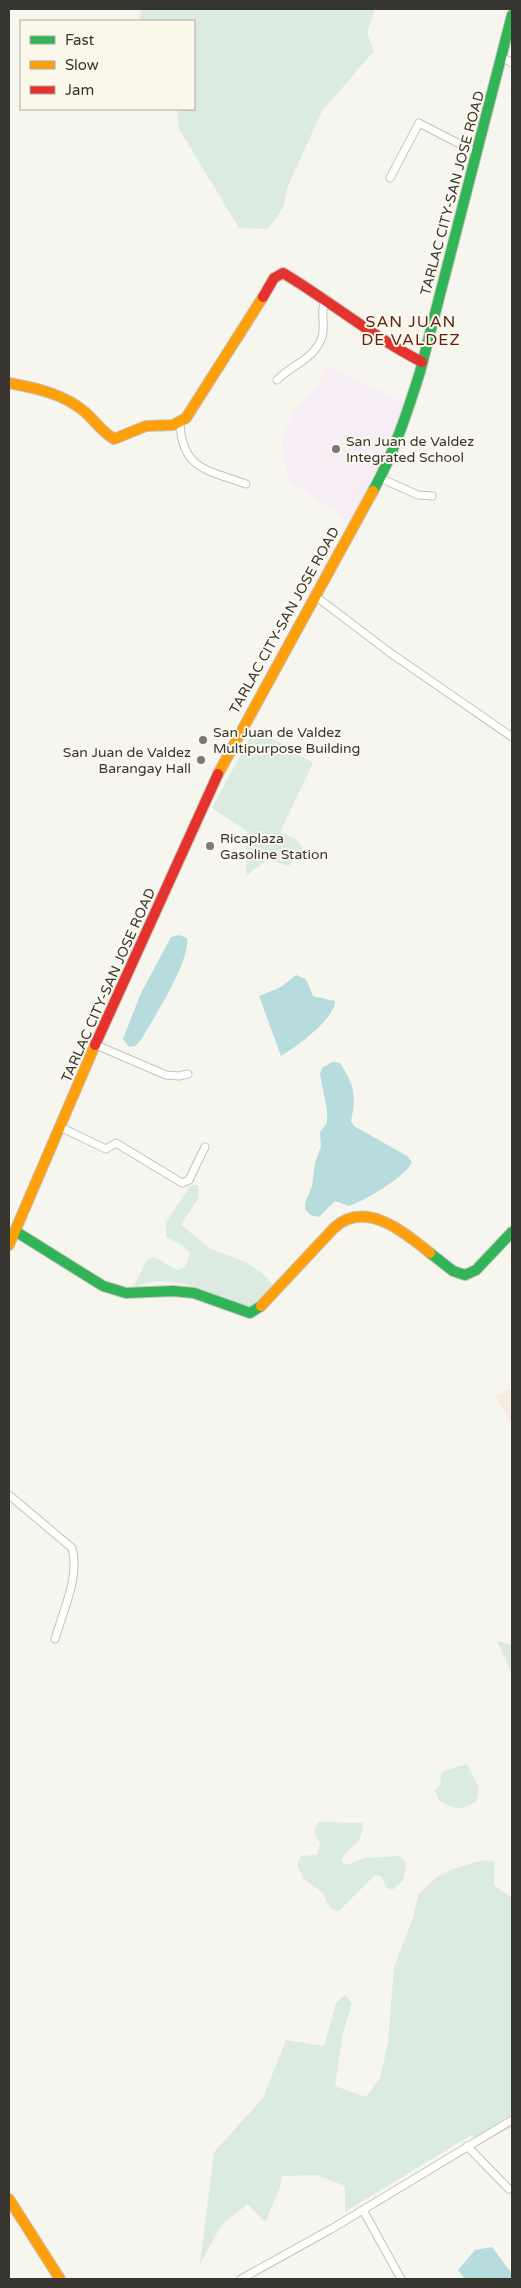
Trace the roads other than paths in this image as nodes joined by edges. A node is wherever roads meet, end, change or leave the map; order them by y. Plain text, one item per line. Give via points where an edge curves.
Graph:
1 (512, 15) edge
2 (502, 57) junction
3 (512, 63) edge
4 (477, 154) junction
5 (390, 178) dead end
6 (326, 299) junction
7 (422, 362) junction
8 (277, 380) dead end
9 (9, 383) edge
10 (180, 423) junction
11 (380, 478) junction
12 (246, 484) dead end
13 (432, 496) dead end
14 (314, 595) junction
15 (512, 736) edge
16 (96, 1046) junction
17 (188, 1074) dead end
18 (60, 1127) junction
19 (205, 1147) dead end
20 (15, 1231) junction
21 (512, 1232) edge
22 (9, 1245) edge
23 (9, 1495) edge
24 (55, 1639) dead end
25 (512, 2120) edge
26 (467, 2146) junction
27 (509, 2189) dead end
28 (9, 2199) edge
29 (363, 2210) junction
30 (60, 2279) edge
31 (241, 2279) edge
32 (400, 2279) edge

1 - 2 main road, TARLAC CITY-SAN JOSE ROAD
2 - 3 street
2 - 4 main road, TARLAC CITY-SAN JOSE ROAD
4 - 5 street via 420,123
4 - 7 main road, TARLAC CITY-SAN JOSE ROAD
6 - 7 main road via 394,347
6 - 8 street via 322,307 320,341 304,361
6 - 10 main road via 287,274 277,275 219,369
7 - 11 main road, TARLAC CITY-SAN JOSE ROAD via 398,441
9 - 10 main road via 38,390 75,405 114,439 146,426
10 - 12 street via 182,446 190,458 204,468
11 - 13 street via 418,495
11 - 14 main road, TARLAC CITY-SAN JOSE ROAD
14 - 15 street via 389,652
14 - 16 main road, TARLAC CITY-SAN JOSE ROAD via 228,752
16 - 17 street via 166,1075
16 - 18 main road, TARLAC CITY-SAN JOSE ROAD
18 - 19 street via 106,1149 116,1143 182,1183 189,1180
18 - 20 main road, TARLAC CITY-SAN JOSE ROAD
20 - 21 main road via 118,1292 194,1293 250,1313 263,1307 316,1247 349,1217 371,1218 402,1231 449,1268 465,1275 475,1272
20 - 22 main road, TARLAC CITY-SAN JOSE ROAD
23 - 24 street via 72,1548 75,1559 73,1578
25 - 26 street
26 - 27 street
26 - 29 street
28 - 30 main road
29 - 31 street
29 - 32 street

